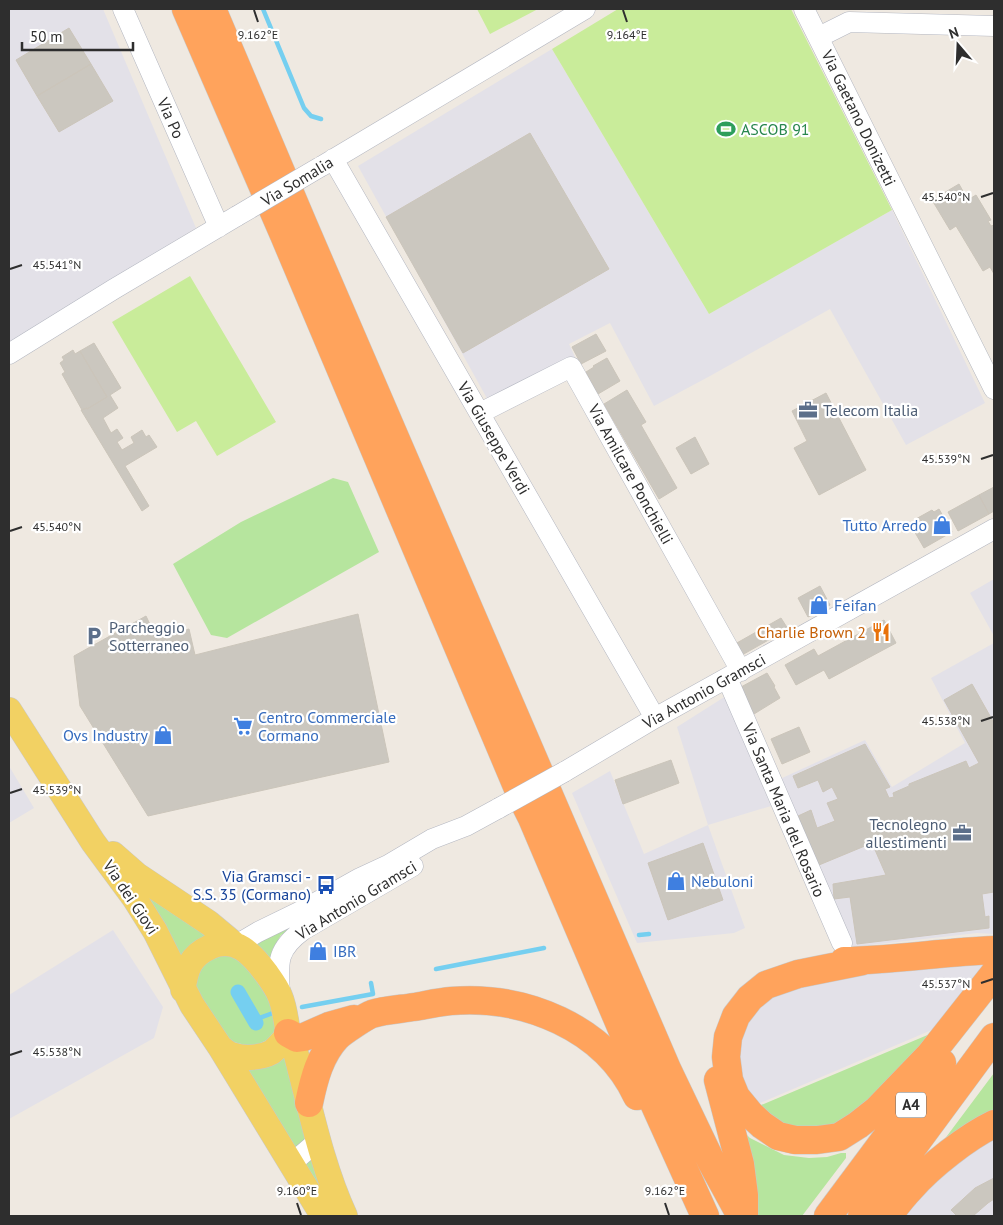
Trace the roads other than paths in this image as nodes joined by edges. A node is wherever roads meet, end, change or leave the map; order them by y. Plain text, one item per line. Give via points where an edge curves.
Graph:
1 (124, 9) edge
2 (186, 9) edge
3 (212, 9) edge
4 (585, 9) edge
5 (804, 9) edge
6 (984, 9) edge
7 (994, 26) edge
8 (819, 37) junction
9 (327, 163) junction
10 (219, 227) junction
11 (9, 354) edge
12 (994, 389) edge
13 (480, 413) junction
14 (994, 529) edge
15 (734, 674) junction
16 (9, 710) edge
17 (655, 718) junction
18 (71, 809) junction
19 (466, 826) junction
20 (209, 923) junction
21 (271, 926) junction
22 (842, 943) dead end
23 (234, 944) junction
24 (994, 950) edge
25 (863, 960) junction
26 (994, 974) edge
27 (183, 990) junction
28 (280, 994) junction
29 (994, 994) edge
30 (371, 1014) junction
31 (288, 1034) junction
32 (994, 1037) edge
33 (220, 1047) junction
34 (309, 1102) junction
35 (994, 1124) edge
36 (319, 1140) junction
37 (291, 1164) junction
38 (701, 1209) edge
39 (323, 1216) edge
40 (345, 1216) edge
41 (742, 1216) edge
42 (828, 1216) edge
43 (862, 1216) edge
44 (888, 1216) edge

1 - 10 street, Via Po
2 - 38 highway
3 - 41 highway via 659,1051 711,1161
4 - 9 street, Via Somalia
5 - 8 street, Via Gaetano Donizetti
6 - 7 street
7 - 8 street via 849,22
8 - 12 street, Via Gaetano Donizetti
9 - 10 street, Via Somalia, bridge
9 - 13 street, Via Giuseppe Verdi
10 - 11 street, Via Somalia
13 - 15 street, Via Amilcare Ponchielli via 571,367
13 - 17 street, Via Giuseppe Verdi
14 - 15 street, Via Antonio Gramsci
15 - 17 street, Via Antonio Gramsci
15 - 22 street, Via Santa Maria del Rosario
16 - 18 main road, Via dei Giovi
17 - 19 street, Via Antonio Gramsci, bridge
18 - 20 main road, Via dei Giovi via 118,859
18 - 27 main road, Via dei Giovi via 155,931
19 - 21 street, Via Antonio Gramsci via 432,839
19 - 28 street, Via Antonio Gramsci via 440,850 291,938 281,956 278,974
20 - 21 street, Via Antonio Gramsci via 236,930
20 - 23 main road, Via dei Giovi
21 - 23 street, Via Antonio Gramsci
23 - 27 main road via 222,943 195,957 189,964
23 - 28 main road via 250,954
24 - 25 highway
25 - 26 highway via 798,974 766,985 736,1016 728,1037 729,1080 736,1097 750,1114 778,1136 817,1140 839,1136 858,1125 930,1055
25 - 41 highway via 798,961 779,967 761,975 742,991 728,1010 718,1034 715,1056 718,1082 740,1164 744,1195
27 - 33 main road
28 - 31 main road
29 - 42 highway, A4
30 - 31 highway via 304,1037
30 - 34 highway via 338,1036 325,1054 314,1077
30 - 38 highway via 451,1001 484,1001 514,1004 546,1014 572,1027 597,1044 623,1072 667,1156
31 - 33 main road via 280,1046 256,1057 232,1055
31 - 34 main road via 296,1050
32 - 43 highway, A4
33 - 37 main road
34 - 36 main road
35 - 44 highway via 933,1167 910,1188
36 - 37 street
36 - 40 main road
37 - 39 main road

